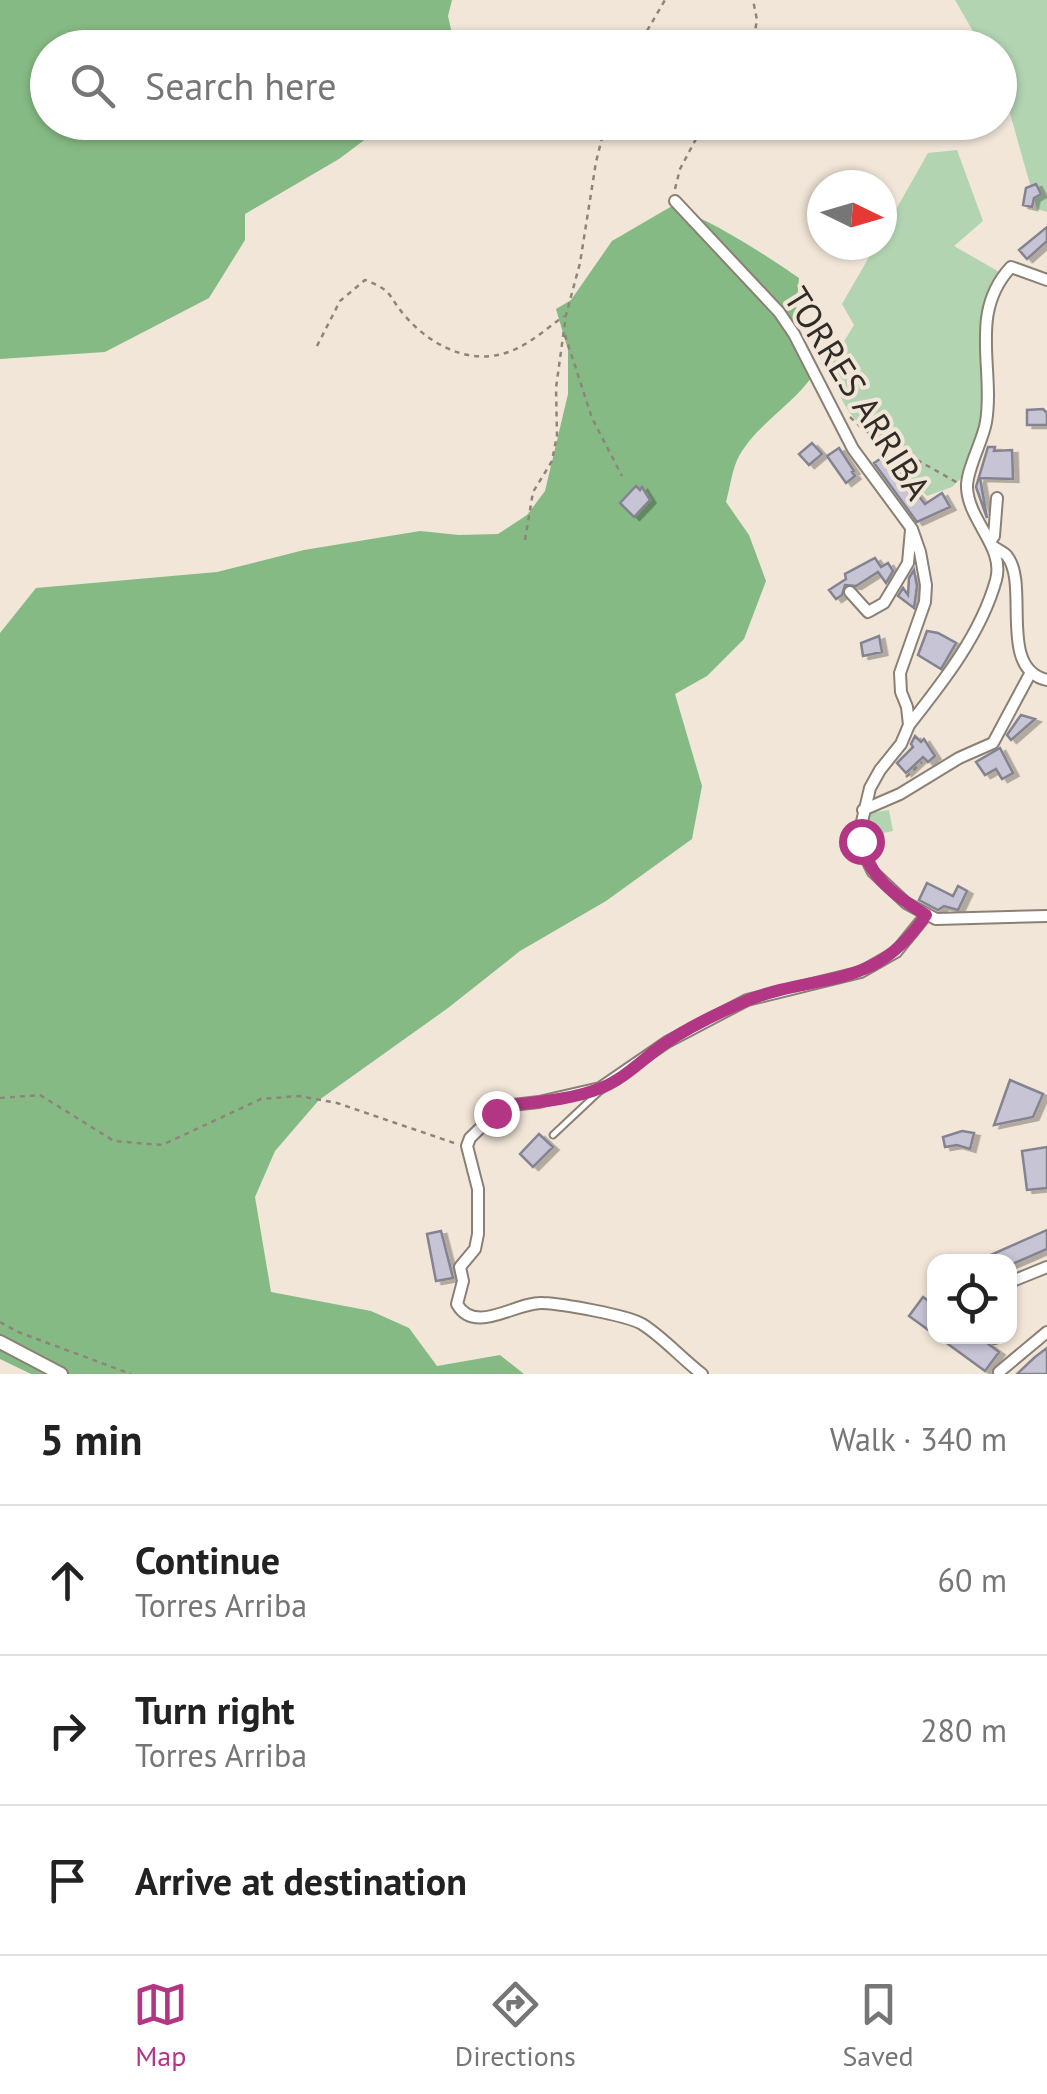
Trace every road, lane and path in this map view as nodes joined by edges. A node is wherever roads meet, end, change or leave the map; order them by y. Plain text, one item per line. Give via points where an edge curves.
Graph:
1 (665, 0) edge
2 (753, 0) edge
3 (648, 30) edge
4 (755, 30) edge
5 (602, 140) edge
6 (696, 140) edge
7 (675, 201) joint
8 (1047, 280) edge
9 (566, 316) junction
10 (564, 332) junction
11 (317, 346) dead end
12 (846, 412) dead end
13 (622, 476) dead end
14 (967, 488) junction
15 (997, 498) dead end
16 (912, 529) junction
17 (524, 540) dead end
18 (991, 544) junction
19 (850, 592) dead end
20 (1031, 672) junction
21 (1047, 680) edge
22 (909, 725) junction
23 (864, 810) junction
24 (926, 915) junction
25 (1047, 916) edge
26 (607, 1084) junction
27 (0, 1098) edge
28 (554, 1135) dead end
29 (468, 1146) junction
30 (1047, 1266) edge
31 (1017, 1279) edge
32 (0, 1322) edge
33 (1047, 1332) edge
34 (0, 1342) edge
35 (1000, 1372) edge
36 (60, 1374) edge
37 (131, 1374) edge
38 (702, 1374) edge

1 - 3 path
2 - 4 path
5 - 9 path
6 - 7 path via 680,169
7 - 16 street, TORRES ARRIBA via 779,312 853,448
8 - 14 street, TORRES ARRIBA via 1009,268 990,304 984,327 986,422
9 - 10 path
9 - 11 path via 516,350 472,357 438,346 387,289 365,280 340,301
10 - 13 path via 592,418
10 - 17 path via 557,435 552,460 533,492
12 - 14 path via 864,430
14 - 18 street, TORRES ARRIBA via 978,527
15 - 18 street, TORRES ARRIBA
16 - 19 street, TORRES ARRIBA via 908,563 884,603 868,612
16 - 22 street, TORRES ARRIBA via 926,585 900,674
18 - 20 street, TORRES ARRIBA via 1008,556 1018,640
18 - 22 street, TORRES ARRIBA via 996,580 982,612 955,664
20 - 21 street
20 - 23 street via 993,743
22 - 23 street, TORRES ARRIBA
23 - 24 street, TORRES ARRIBA via 861,841 873,872
24 - 25 street
24 - 26 street via 879,963 747,1000 682,1033
26 - 28 lane
26 - 29 street via 503,1106
27 - 29 path via 40,1095 114,1141 162,1144 261,1099 299,1096
29 - 38 street via 480,1215 475,1249 460,1267 461,1312 494,1316 536,1302 635,1321
30 - 31 street
32 - 37 path
33 - 35 street
34 - 36 street

